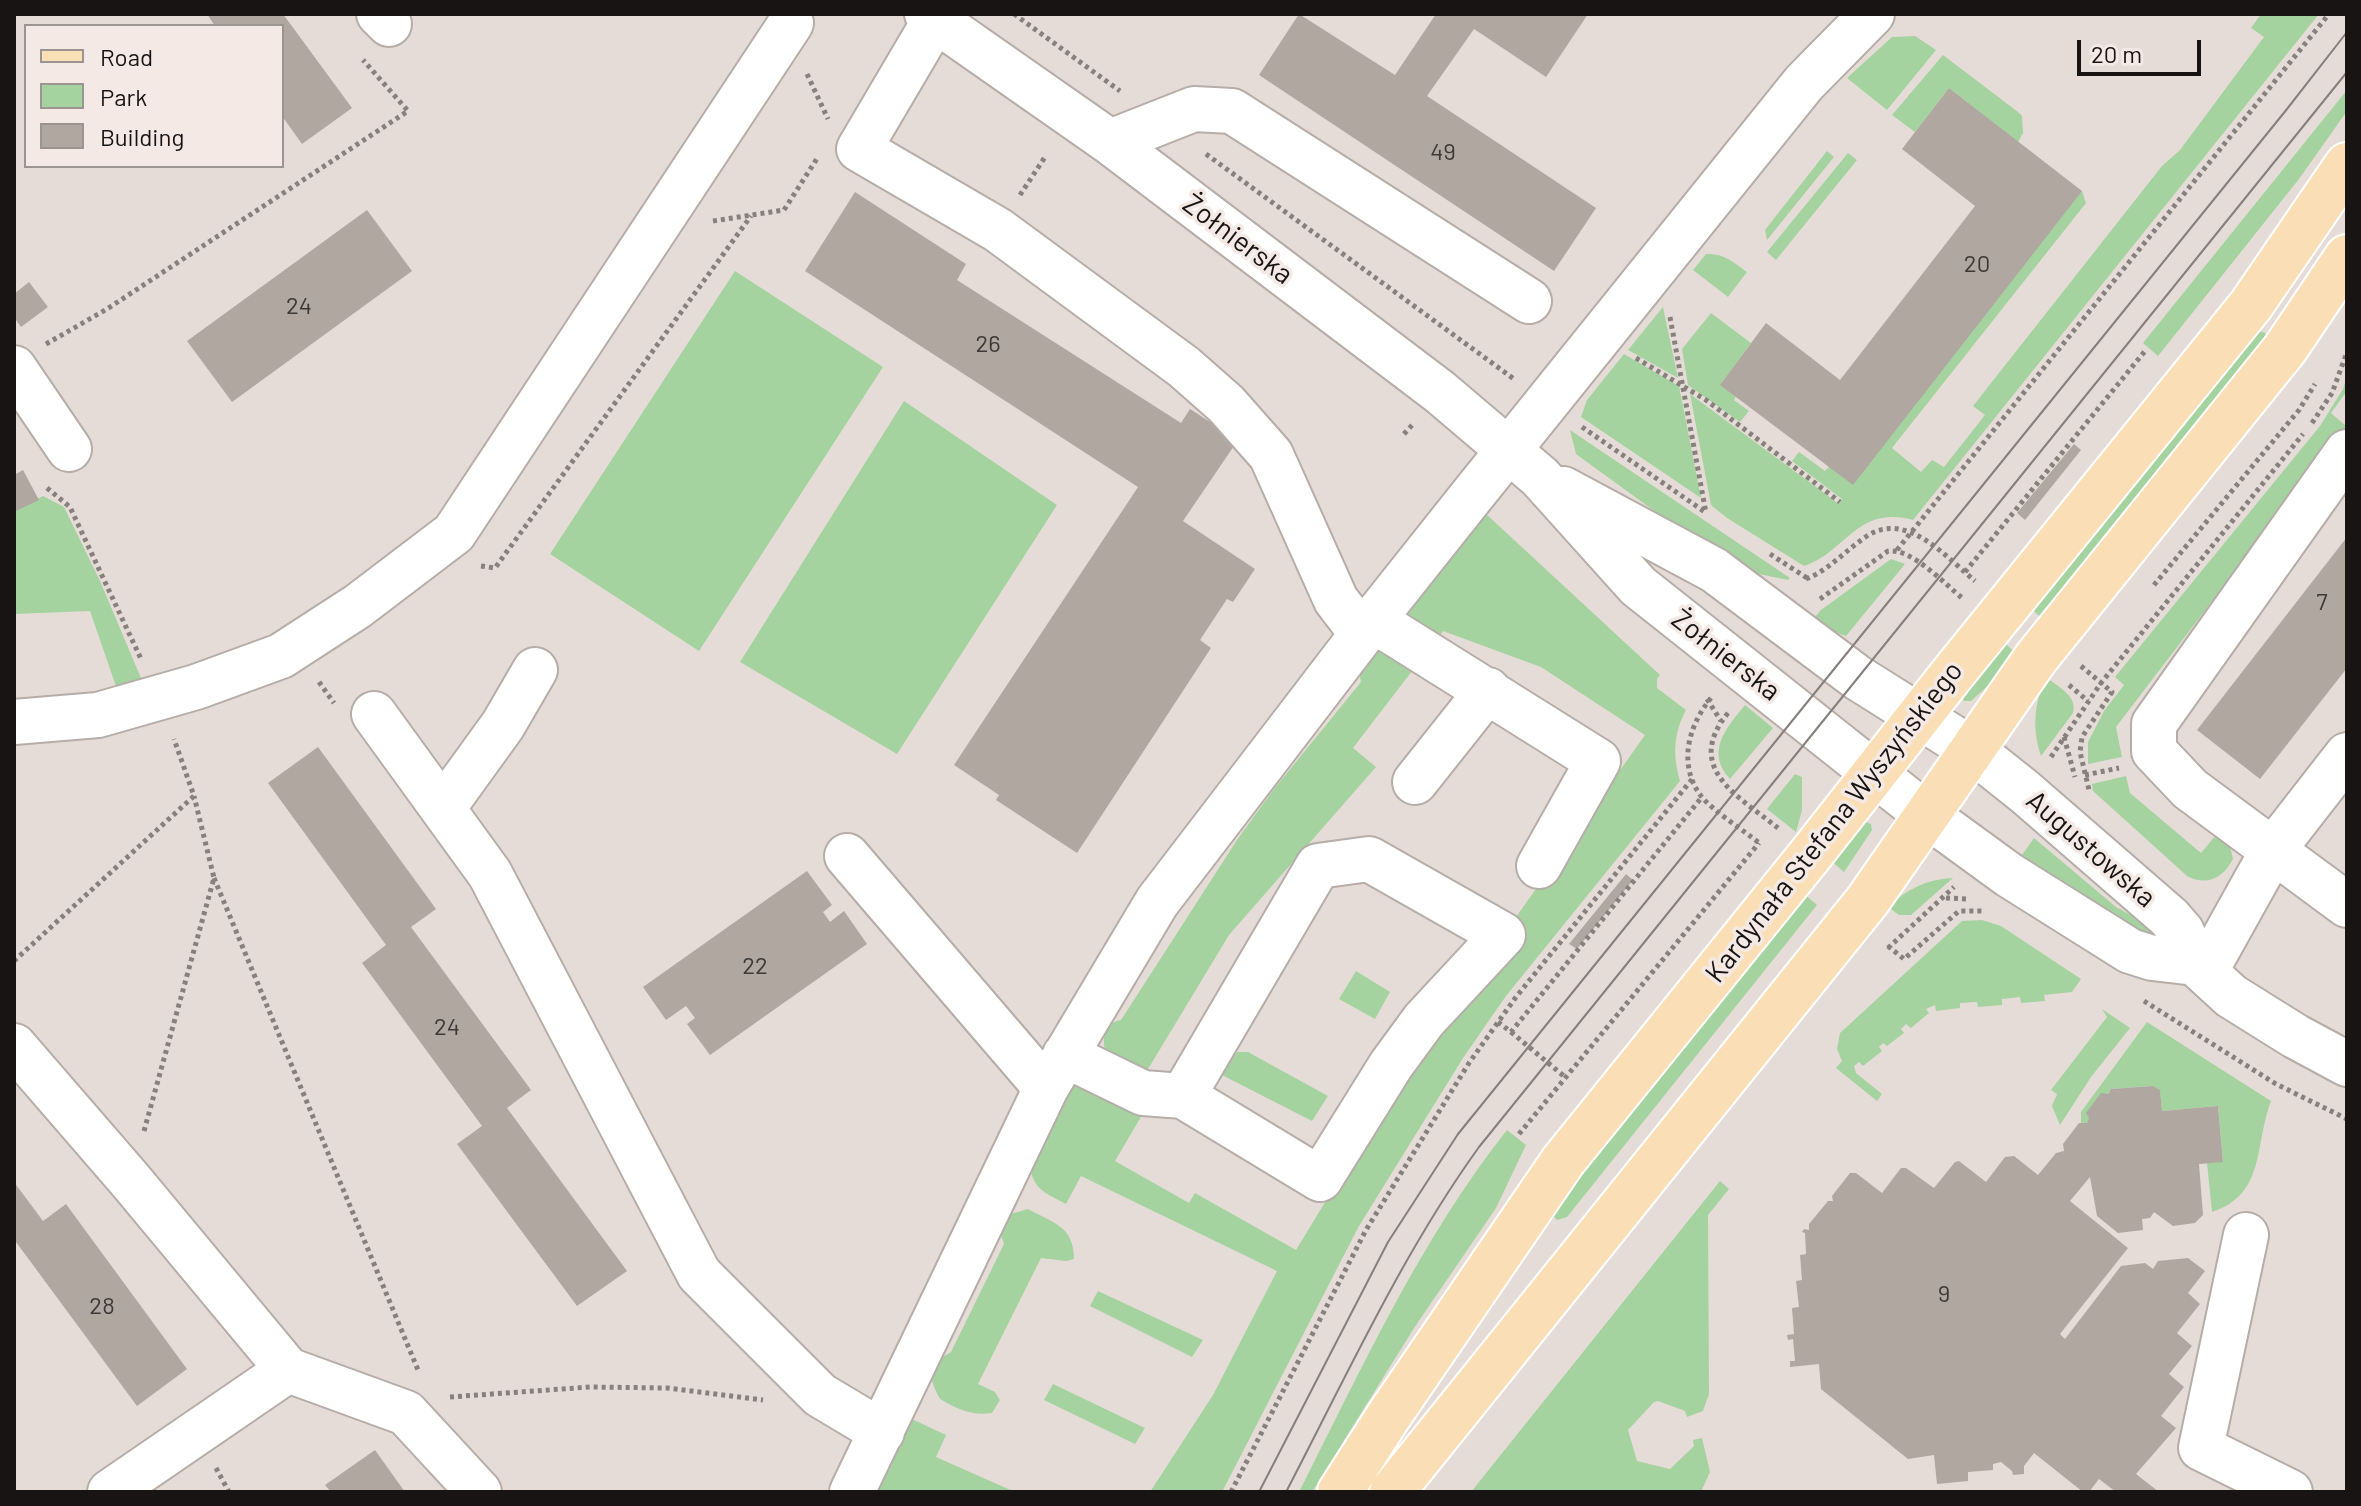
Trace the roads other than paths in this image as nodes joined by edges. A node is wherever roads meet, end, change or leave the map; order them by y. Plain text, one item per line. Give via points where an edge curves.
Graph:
1 (1872, 14) edge
2 (931, 17) edge
3 (789, 26) road end
4 (1110, 142) junction
5 (2347, 165) edge
6 (2347, 257) edge
7 (1529, 301) dead end
8 (14, 368) edge
9 (69, 449) dead end
10 (2347, 452) edge
11 (1524, 464) junction
12 (1367, 627) junction
13 (535, 670) dead end
14 (1488, 690) junction
15 (374, 714) dead end
16 (1919, 716) junction
17 (14, 722) edge
18 (1971, 749) junction
19 (2347, 755) edge
20 (1875, 773) junction
21 (1415, 782) dead end
22 (443, 808) junction
23 (1928, 816) junction
24 (2273, 850) junction
25 (847, 856) dead end
26 (1539, 866) dead end
27 (2347, 905) edge
28 (2200, 967) junction
29 (14, 1046) edge
30 (2347, 1064) edge
31 (1055, 1072) junction
32 (1183, 1096) junction
33 (2246, 1235) dead end
34 (288, 1370) junction
35 (882, 1432) junction
36 (110, 1492) edge
37 (479, 1492) edge
38 (852, 1492) edge
39 (1340, 1492) edge
40 (1392, 1492) edge
41 (2290, 1492) edge

1 - 11 street via 1804,83
2 - 4 street, Żołnierska
2 - 12 street via 859,149 998,230 1226,404 1271,455 1336,600
3 - 17 street via 454,533 281,656 98,715
4 - 7 street via 1194,109 1232,111
4 - 11 street, Żołnierska via 1440,392
5 - 16 main road, Kardynała Stefana Wyszyńskiego via 2251,305
6 - 18 main road via 2285,349 2036,658
8 - 9 street
10 - 24 street via 2154,724 2154,751 2190,789
11 - 12 street
11 - 16 street, Żołnierska via 1714,570 1858,678
11 - 20 street, Żołnierska via 1638,586
12 - 14 street
12 - 31 street via 1157,902
13 - 22 street
14 - 21 street
14 - 26 street via 1598,761
15 - 22 street
16 - 18 street, Żołnierska
16 - 20 main road, Kardynała Stefana Wyszyńskiego
18 - 23 main road
18 - 28 street, Augustowska via 2169,917
19 - 24 street
20 - 23 street, Żołnierska
20 - 39 main road, Kardynała Stefana Wyszyńskiego via 1563,1161
22 - 35 street via 490,874 699,1274 820,1395
23 - 28 street, Augustowska via 2009,875 2130,951
23 - 40 main road via 1854,919
24 - 27 street
24 - 28 street
25 - 31 street
28 - 30 street, Augustowska via 2261,1016
29 - 34 street
31 - 32 street via 1143,1093
31 - 35 street
32 - 32 street via 1320,1179 1424,1020 1503,935 1369,859 1318,866
33 - 41 street via 2201,1448
34 - 36 street
34 - 37 street via 406,1413
35 - 38 street

